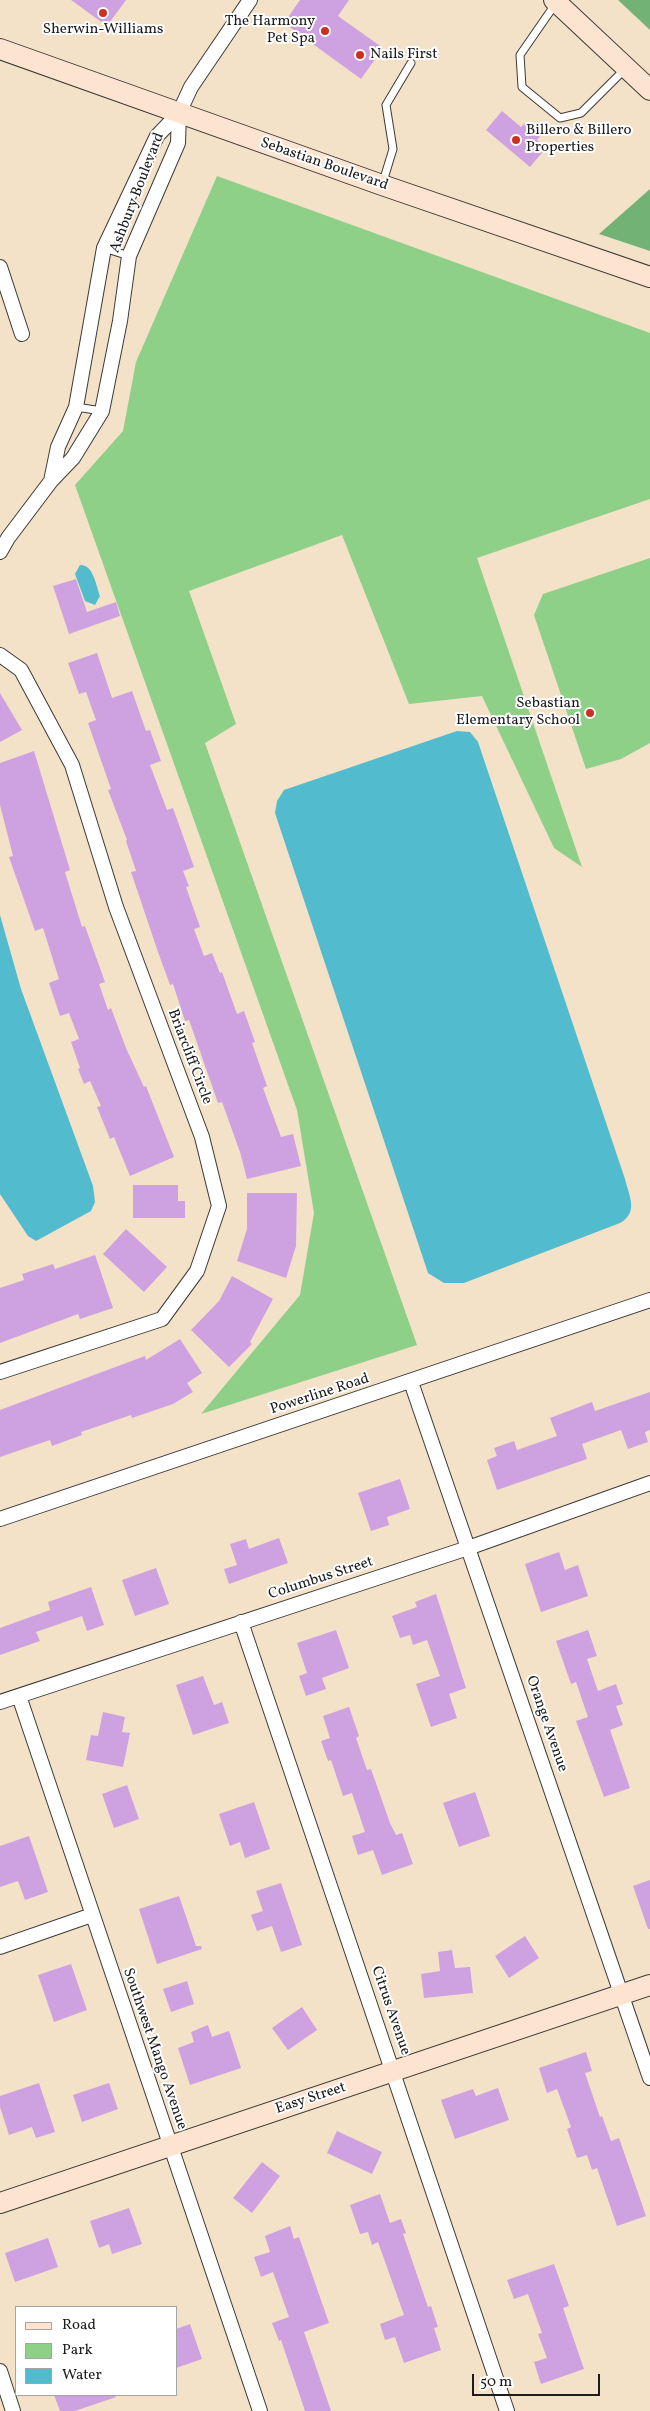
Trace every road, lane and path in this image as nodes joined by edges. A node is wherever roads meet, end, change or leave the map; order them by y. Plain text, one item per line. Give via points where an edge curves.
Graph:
1 (250, 0) edge
2 (556, 1) edge
3 (0, 48) edge
4 (411, 63) dead end
5 (626, 68) junction
6 (650, 90) edge
7 (179, 113) junction
8 (382, 185) junction
9 (104, 248) junction
10 (129, 256) junction
11 (0, 267) edge
12 (650, 277) edge
13 (22, 334) dead end
14 (76, 407) junction
15 (102, 411) junction
16 (51, 481) junction
17 (0, 552) edge
18 (0, 655) edge
19 (650, 1300) edge
20 (0, 1372) edge
21 (411, 1382) junction
22 (650, 1483) edge
23 (0, 1519) edge
24 (468, 1548) junction
25 (241, 1622) junction
26 (19, 1696) junction
27 (0, 1702) edge
28 (92, 1915) junction
29 (0, 1946) edge
30 (650, 1985) edge
31 (622, 1995) junction
32 (393, 2072) junction
33 (650, 2078) edge
34 (170, 2146) junction
35 (0, 2203) edge
36 (0, 2371) edge
37 (14, 2411) edge
38 (260, 2411) edge
39 (507, 2411) edge

1 - 7 street via 191,87
2 - 5 main road
2 - 5 lane via 520,54 522,87 560,118 580,113
3 - 7 main road, Sebastian Boulevard
4 - 8 lane via 386,105 393,149
5 - 6 main road
7 - 8 main road, Sebastian Boulevard
7 - 9 street, Ashbury Boulevard via 156,136
7 - 10 street, Ashbury Boulevard via 178,143
8 - 12 main road, Sebastian Boulevard
9 - 10 lane
9 - 14 street, Ashbury Boulevard
10 - 15 street, Ashbury Boulevard
11 - 13 street
14 - 15 lane
14 - 16 street, Ashbury Boulevard via 58,447
15 - 16 street, Ashbury Boulevard via 74,458
16 - 17 street, Ashbury Boulevard
18 - 20 street, Briarcliff Circle via 21,670 72,765 116,906 202,1137 219,1206 197,1271 162,1319
19 - 21 street, Powerline Road
21 - 23 street, Powerline Road
21 - 24 street, Orange Avenue
22 - 24 street, Columbus Street
24 - 25 street, Columbus Street
24 - 31 street, Orange Avenue
25 - 26 street, Columbus Street
25 - 32 street, Citrus Avenue
26 - 27 street, Columbus Street
26 - 28 street, Southwest Mango Avenue
28 - 29 street
28 - 34 street, Southwest Mango Avenue
30 - 31 main road, Easy Street
31 - 32 main road, Easy Street
31 - 33 street, Orange Avenue
32 - 34 main road, Easy Street
32 - 39 street, Citrus Avenue
34 - 35 main road, Easy Street
34 - 38 street, Southwest Mango Avenue
36 - 37 street

